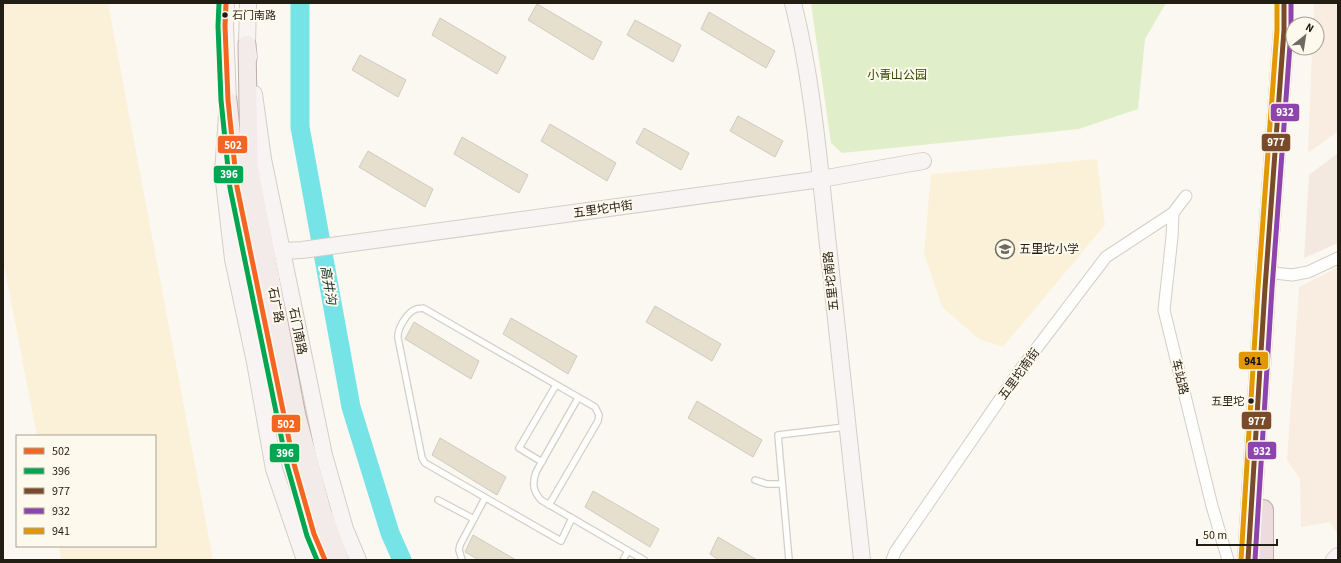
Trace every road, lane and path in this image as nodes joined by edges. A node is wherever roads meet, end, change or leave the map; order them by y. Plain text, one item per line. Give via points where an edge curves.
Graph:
1 (226, 3) edge
2 (248, 3) edge
3 (793, 3) edge
4 (1284, 3) edge
5 (1296, 3) edge
6 (1295, 16) edge
7 (247, 44) junction
8 (1293, 56) edge
9 (228, 100) junction
10 (923, 161) dead end
11 (821, 179) junction
12 (1186, 196) dead end
13 (1173, 213) junction
14 (282, 251) junction
15 (1338, 258) edge
16 (1273, 273) junction
17 (556, 385) junction
18 (578, 398) junction
19 (847, 427) junction
20 (542, 462) junction
21 (755, 480) dead end
22 (782, 484) junction
23 (485, 498) junction
24 (438, 500) dead end
25 (549, 505) junction
26 (572, 518) junction
27 (474, 519) junction
28 (628, 551) junction
29 (1338, 556) edge
30 (305, 560) edge
31 (325, 560) edge
32 (340, 560) edge
33 (358, 560) edge
34 (462, 560) edge
35 (623, 560) edge
36 (644, 560) edge
37 (789, 560) edge
38 (862, 560) edge
39 (892, 560) edge
40 (1228, 560) edge
41 (1248, 560) edge
42 (1263, 560) edge
43 (1334, 560) edge

1 - 9 street
2 - 7 street, 石门南路
3 - 11 street, 五里坨南路 via 800,30
4 - 16 highway
5 - 6 highway
7 - 14 street, 石门南路 via 263,159
7 - 32 main road, 石广路 via 249,165 297,416 322,510
8 - 16 highway
9 - 30 street via 223,172 233,259 274,469
9 - 31 main road, 石广路 via 237,187 294,464 314,534
10 - 11 street, 五里坨中街
11 - 14 street, 五里坨中街
11 - 19 street, 五里坨南路
12 - 13 street
13 - 39 street, 五里坨南街 via 1106,257 1020,370 894,552
13 - 40 street, 车站路 via 1164,310 1212,506
14 - 33 street, 石门南路 via 324,455 345,529
15 - 16 street via 1308,272 1292,275
16 - 41 highway
16 - 42 highway via 1262,518
17 - 18 lane
17 - 20 lane via 520,448
17 - 23 lane via 423,308 409,314 397,332 422,458 425,463
18 - 20 lane
18 - 25 lane via 595,407 599,415 598,421
19 - 22 lane via 778,435
19 - 38 street, 五里坨南路
20 - 25 lane via 536,472 533,488 541,500
21 - 22 lane via 767,484
22 - 37 lane
23 - 26 lane via 561,541
23 - 27 lane
24 - 27 lane
25 - 26 lane
26 - 28 lane
27 - 34 lane via 460,545
28 - 35 lane
28 - 36 lane
29 - 43 street

